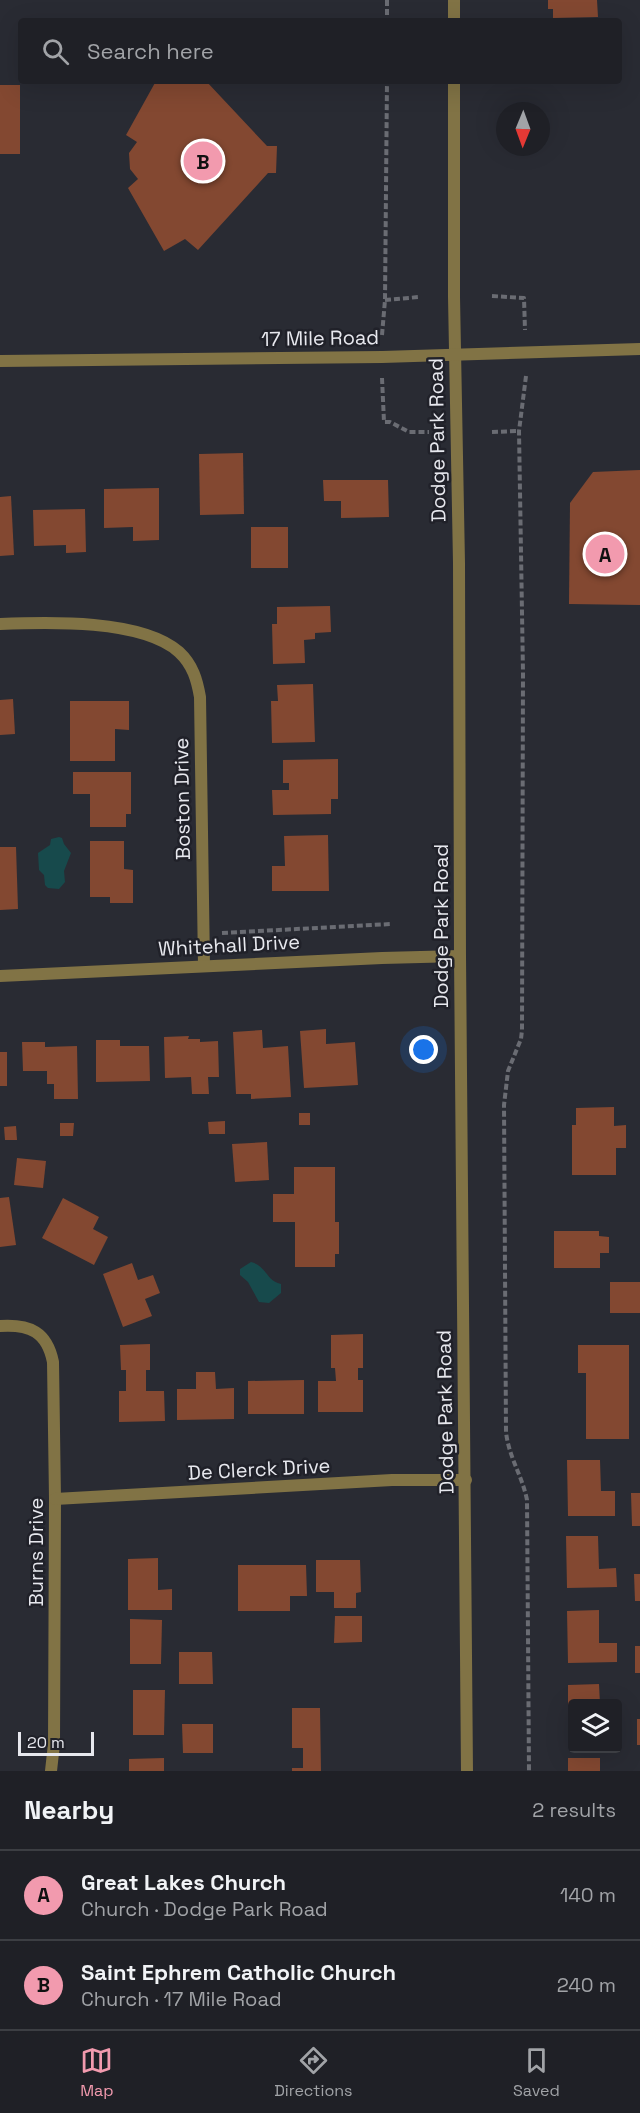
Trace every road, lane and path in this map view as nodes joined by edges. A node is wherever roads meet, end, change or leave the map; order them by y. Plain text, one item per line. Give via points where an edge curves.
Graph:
1 (387, 0) edge
2 (454, 0) edge
3 (387, 18) edge
4 (454, 18) edge
5 (387, 84) edge
6 (454, 84) edge
7 (492, 296) dead end
8 (419, 297) dead end
9 (385, 300) junction
10 (525, 330) dead end
11 (382, 335) dead end
12 (640, 349) edge
13 (455, 354) junction
14 (0, 362) edge
15 (526, 376) dead end
16 (382, 378) dead end
17 (429, 432) dead end
18 (492, 432) dead end
19 (519, 432) junction
20 (0, 624) edge
21 (391, 924) dead end
22 (222, 933) dead end
23 (460, 957) junction
24 (204, 966) junction
25 (0, 976) edge
26 (0, 1326) edge
27 (466, 1480) junction
28 (56, 1499) junction
29 (51, 1771) edge
30 (467, 1771) edge
31 (530, 1771) edge

1 - 3 path
2 - 4 street
5 - 9 path
6 - 13 street, Dodge Park Road
7 - 10 path via 524,298
8 - 9 path
9 - 11 path
12 - 13 street, 17 Mile Road
13 - 14 street, 17 Mile Road
13 - 23 street, Dodge Park Road
15 - 19 path
16 - 17 path via 384,422 409,432
18 - 19 path
19 - 31 path via 522,1030 505,1090 506,1432 526,1500
20 - 24 street, Boston Drive via 69,624 145,633 169,644 190,665 200,698
21 - 22 path
23 - 24 street, Whitehall Drive
23 - 27 street, Dodge Park Road
24 - 25 street, Whitehall Drive
26 - 28 street, Burns Drive via 27,1327 42,1336 51,1348
27 - 28 street, De Clerck Drive via 392,1480
27 - 30 street, Dodge Park Road
28 - 29 street, Burns Drive

